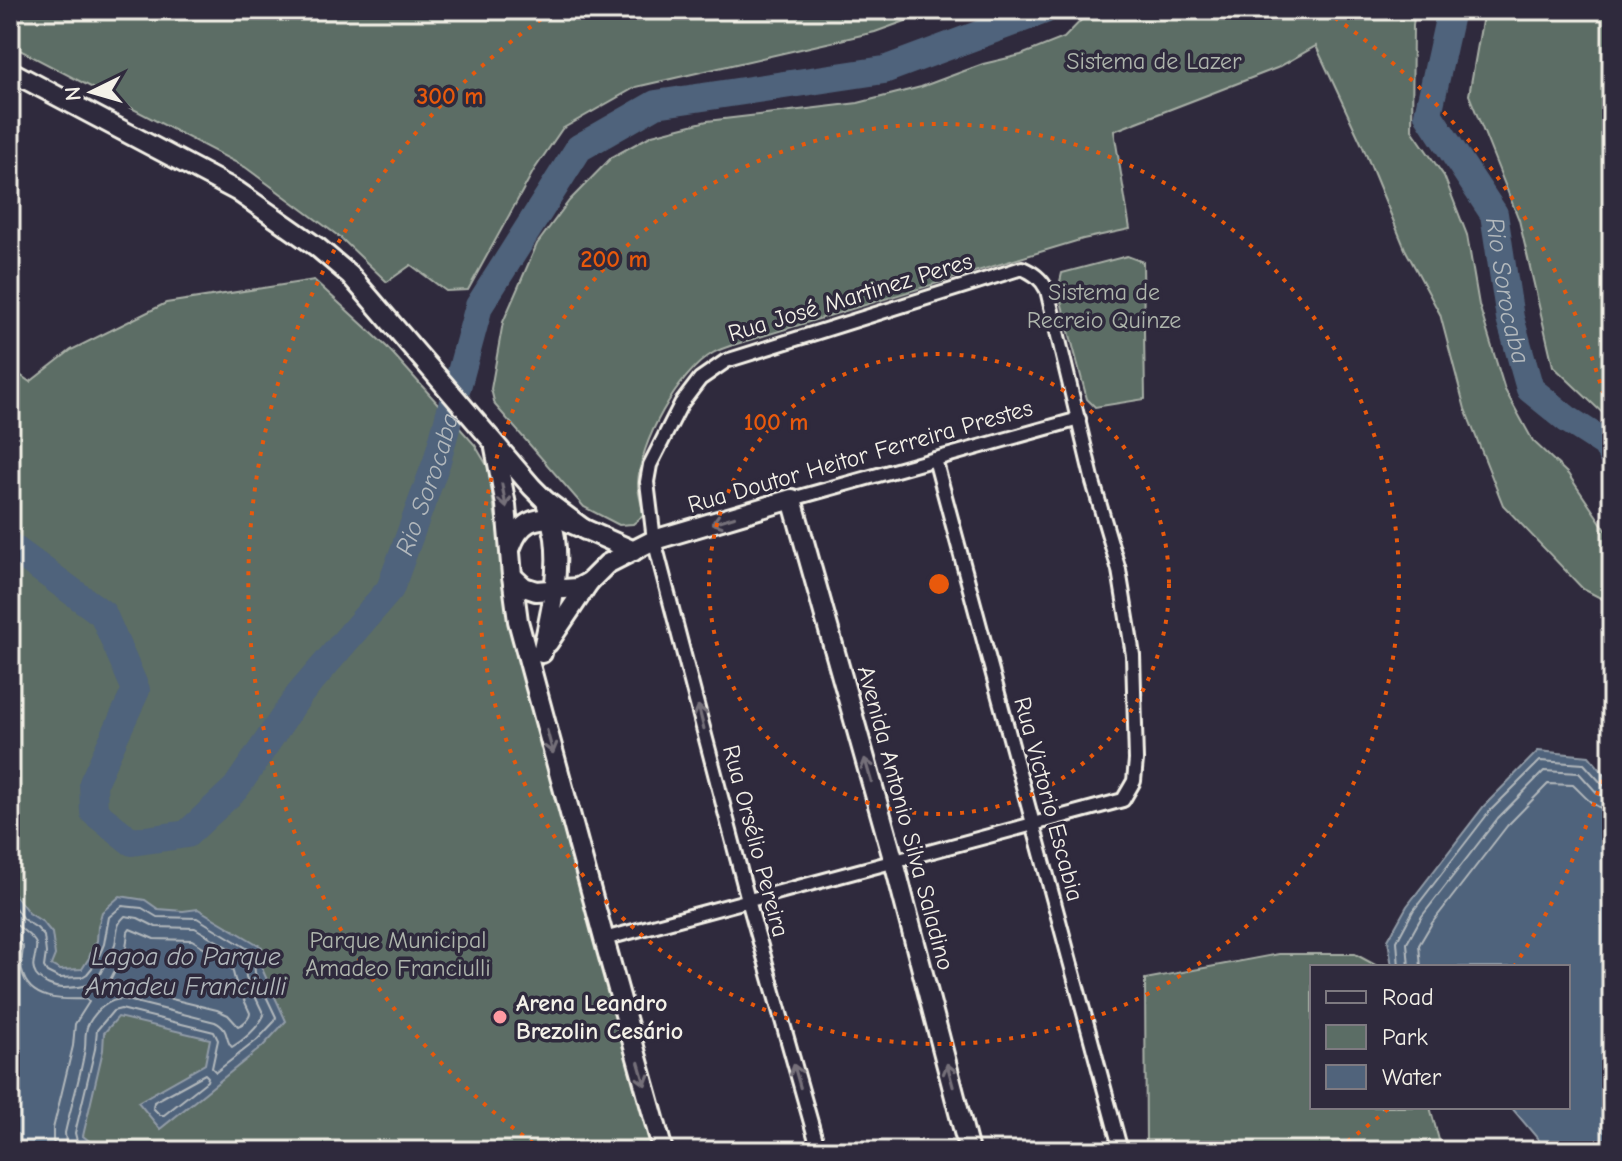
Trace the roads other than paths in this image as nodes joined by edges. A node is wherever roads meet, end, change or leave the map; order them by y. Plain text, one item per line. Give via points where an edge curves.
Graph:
1 (10, 71) edge
2 (1079, 419) junction
3 (491, 441) junction
4 (935, 459) junction
5 (792, 499) junction
6 (548, 509) junction
7 (654, 540) junction
8 (511, 548) junction
9 (634, 551) junction
10 (512, 576) junction
11 (589, 582) junction
12 (554, 591) junction
13 (536, 660) junction
14 (1033, 824) junction
15 (894, 862) junction
16 (748, 900) junction
17 (604, 939) junction
18 (663, 1151) edge
19 (819, 1151) edge
20 (969, 1151) edge
21 (1121, 1151) edge

1 - 3 main road via 237,191 317,247 350,275
2 - 4 street, Rua Doutor Heitor Ferreira Prestes
2 - 7 street, Rua José Martinez Peres via 1047,290 1034,273 1022,268 726,361 700,379 650,465
2 - 14 street via 1119,570 1133,655 1134,781 1123,800
3 - 6 main road
3 -> 8 main road
4 - 5 street, Rua Doutor Heitor Ferreira Prestes
4 - 14 street, Rua Victorio Escabia
5 -> 7 main road, Rua Doutor Heitor Ferreira Prestes
15 -> 5 main road, Avenida Antonio Silva Saladino
6 - 8 main road via 520,528
6 - 9 main road
6 - 12 main road via 555,540
7 - 9 main road
16 -> 7 street, Rua Orsélio Pereira
8 - 10 main road
9 - 11 main road via 607,564
10 - 12 main road via 524,587
10 - 13 main road via 518,621
11 - 12 main road
11 - 13 main road
12 - 13 main road
13 -> 17 main road
14 - 15 street
14 - 21 street, Rua Victorio Escabia
15 - 16 street
20 -> 15 main road, Avenida Antonio Silva Saladino
16 - 17 street
19 -> 16 street, Rua Orsélio Pereira
17 -> 18 main road

